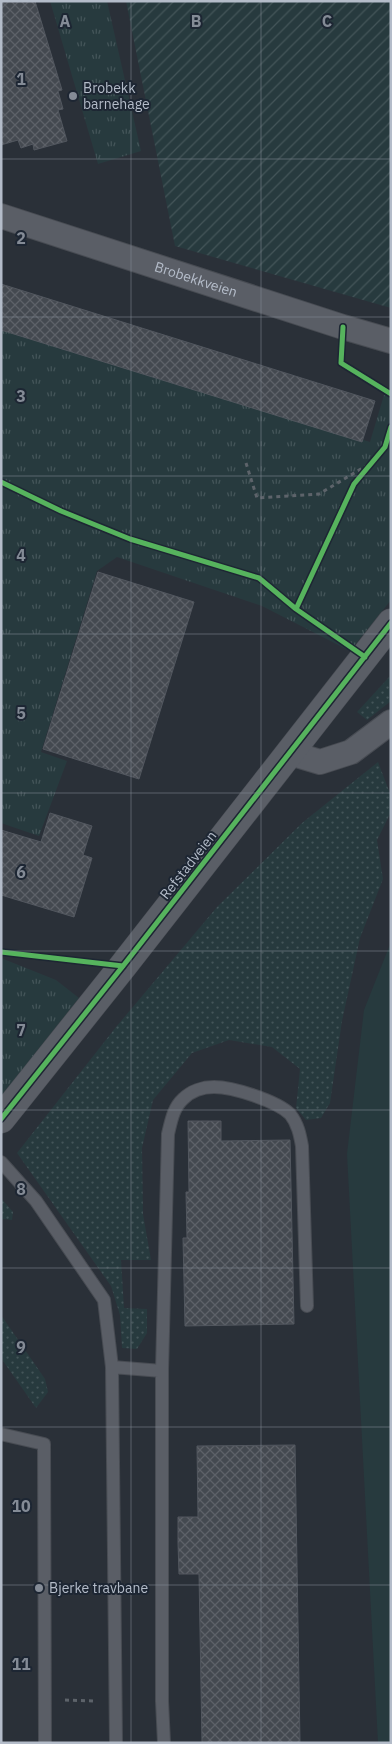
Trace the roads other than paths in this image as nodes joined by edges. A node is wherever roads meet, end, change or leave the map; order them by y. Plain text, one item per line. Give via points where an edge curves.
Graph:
1 (1, 216) edge
2 (391, 341) edge
3 (391, 623) edge
4 (391, 722) edge
5 (290, 753) junction
6 (1, 1119) edge
7 (1, 1162) edge
8 (307, 1306) dead end
9 (112, 1367) junction
10 (162, 1371) junction
11 (1, 1434) edge
12 (45, 1743) edge
13 (116, 1743) edge
14 (164, 1743) edge

1 - 2 street, Brobekkveien
3 - 5 street, Refstadveien
4 - 5 street via 351,752 320,762
5 - 6 street, Refstadveien
7 - 9 lane via 36,1201 104,1300
8 - 10 lane via 302,1146 298,1127 290,1114 274,1103 214,1087 195,1090 181,1100 172,1116 168,1134
9 - 10 lane
9 - 13 lane
10 - 14 lane
11 - 12 lane via 44,1444

